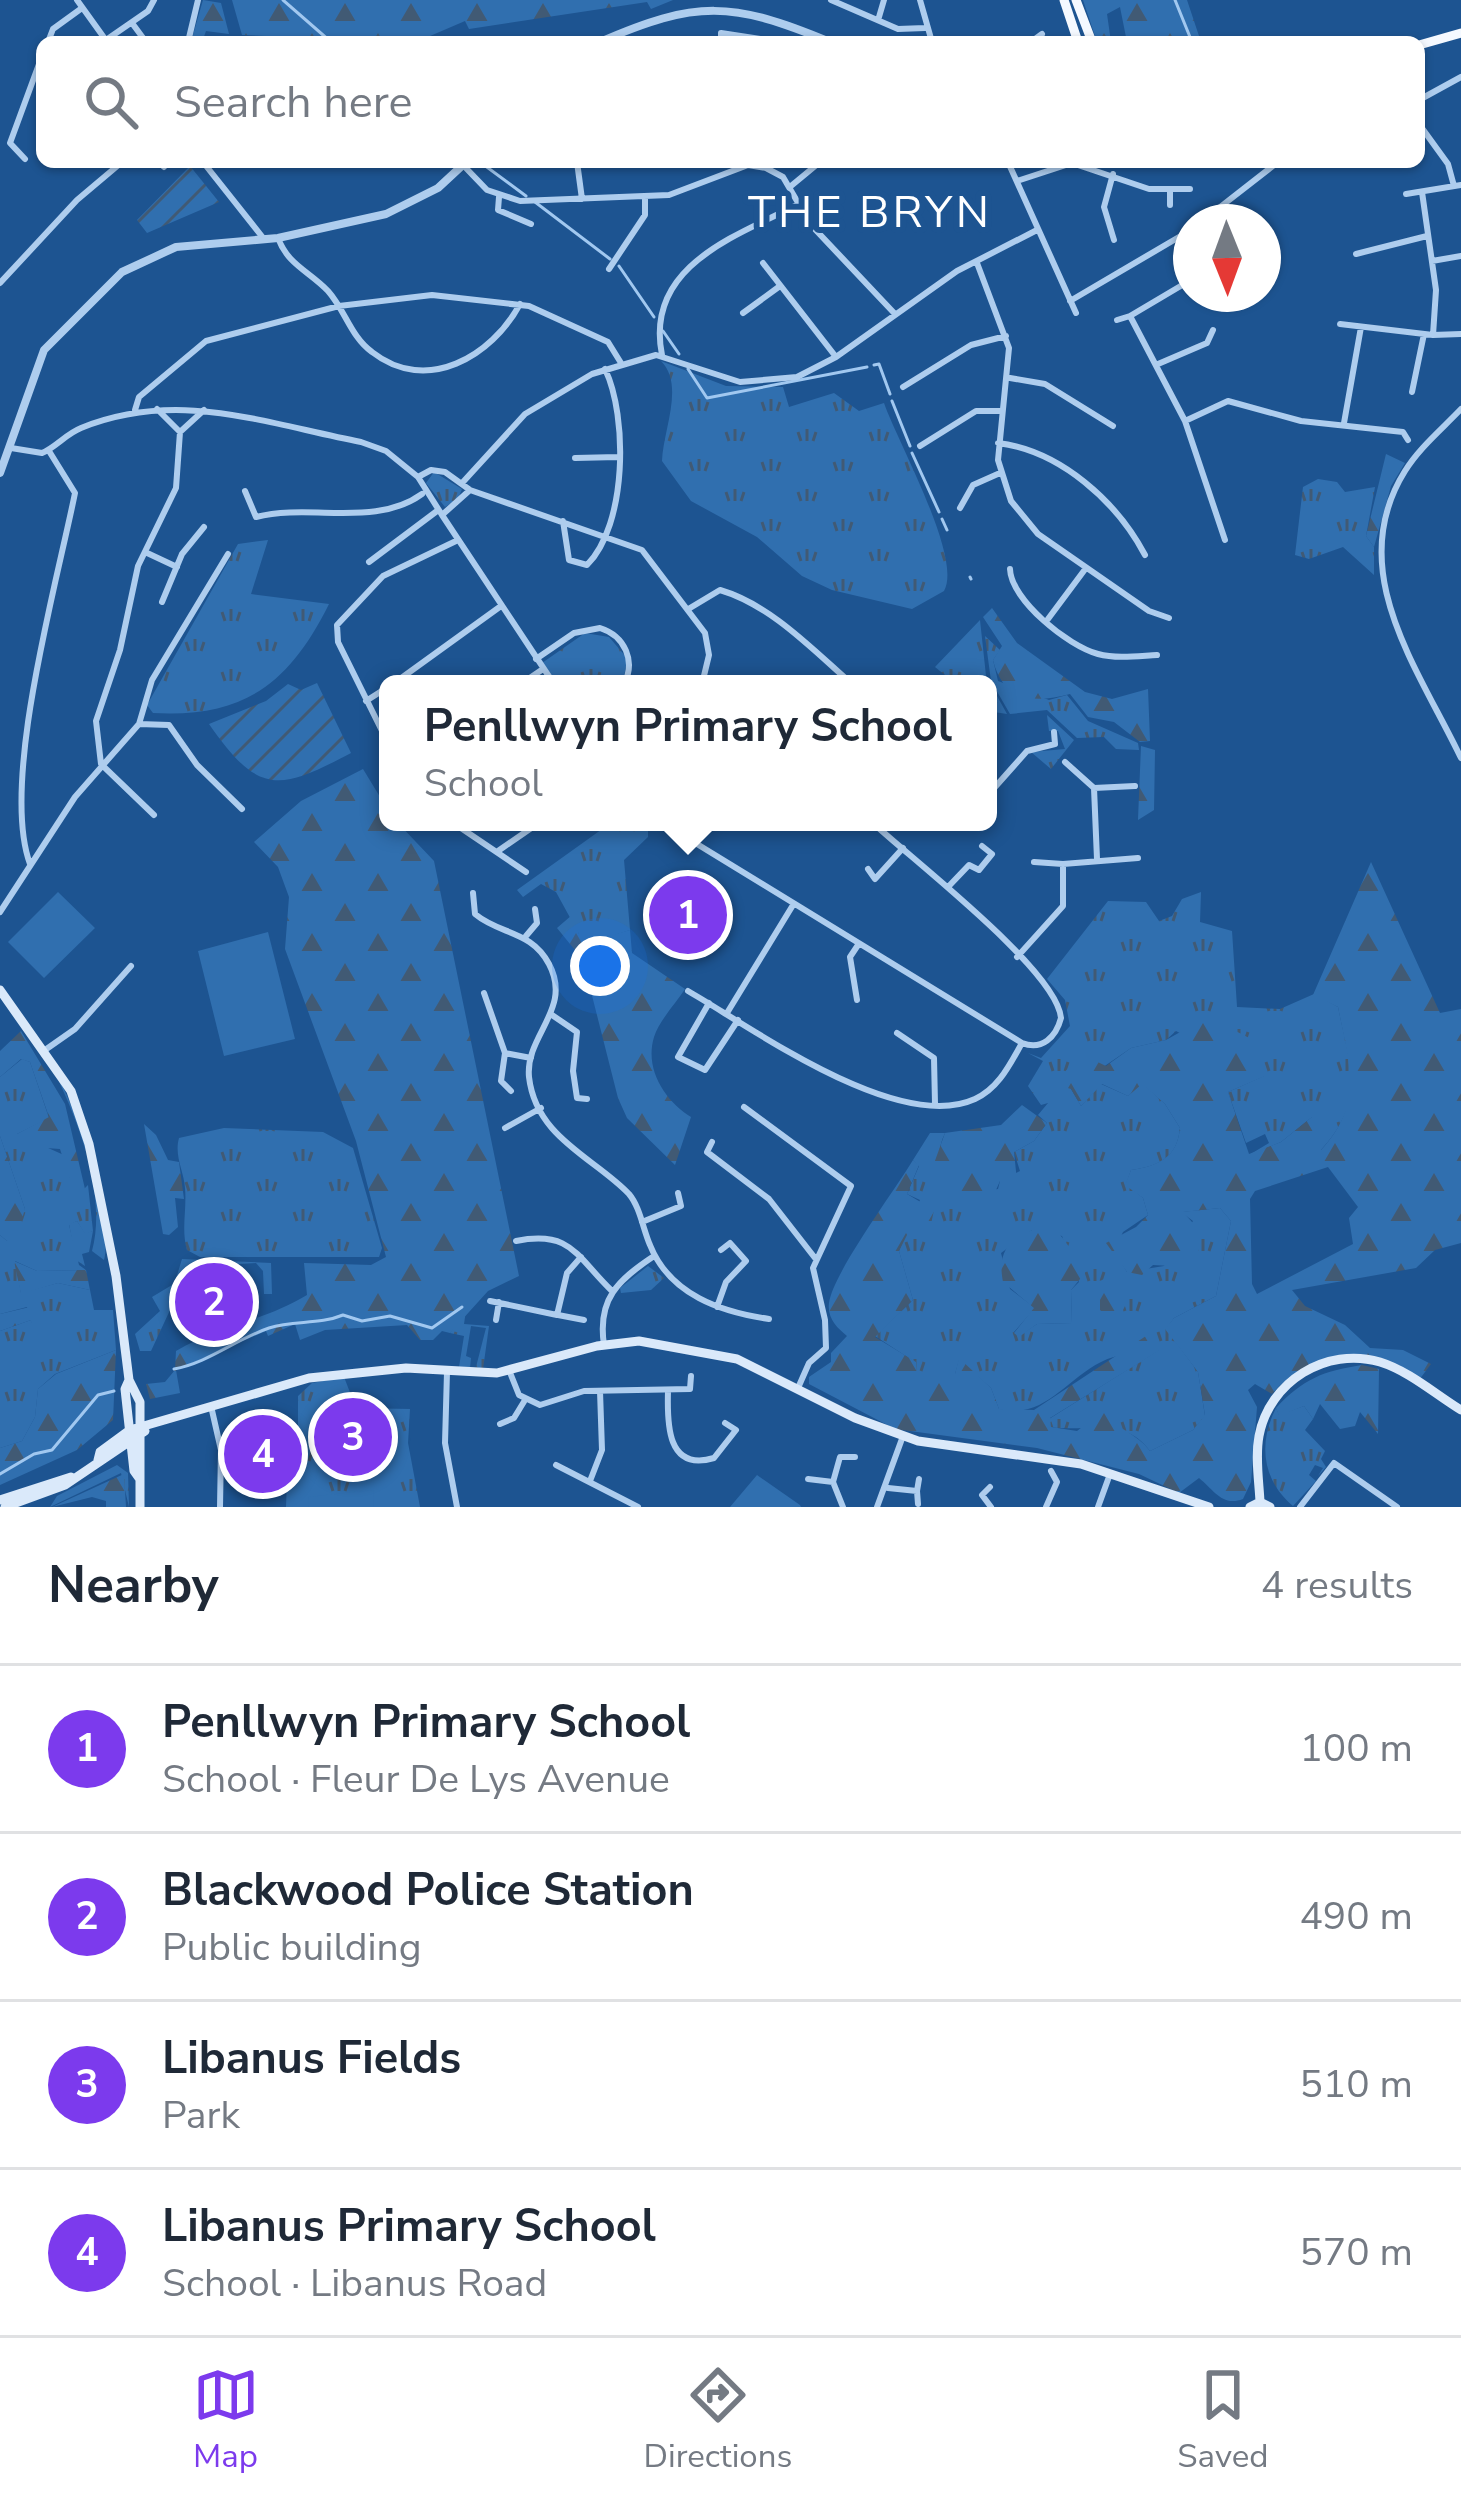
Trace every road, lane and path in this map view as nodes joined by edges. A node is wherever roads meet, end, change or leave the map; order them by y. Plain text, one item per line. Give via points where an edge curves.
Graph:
1 (154, 0) edge
2 (198, 0) edge
3 (831, 0) edge
4 (884, 0) edge
5 (920, 0) edge
6 (1064, 0) edge
7 (1076, 0) edge
8 (80, 4) edge
9 (879, 17) junction
10 (132, 22) junction
11 (925, 28) junction
12 (1461, 33) edge
13 (1042, 34) dead end
14 (50, 36) edge
15 (102, 36) edge
16 (113, 36) edge
17 (142, 36) edge
18 (189, 36) edge
19 (611, 36) edge
20 (813, 36) edge
21 (929, 36) edge
22 (1039, 36) edge
23 (1076, 36) edge
24 (1090, 36) edge
25 (1425, 43) edge
26 (36, 71) edge
27 (1461, 77) edge
28 (32, 81) junction
29 (36, 85) edge
30 (1425, 97) edge
31 (1425, 132) edge
32 (25, 159) dead end
33 (115, 168) edge
34 (208, 168) edge
35 (459, 168) edge
36 (468, 168) edge
37 (578, 168) edge
38 (727, 168) edge
39 (758, 168) edge
40 (812, 168) edge
41 (1011, 168) edge
42 (1052, 168) edge
43 (1087, 168) edge
44 (1270, 168) edge
45 (1113, 174) junction
46 (1017, 182) junction
47 (1457, 185) edge
48 (790, 186) junction
49 (1170, 189) junction
50 (1190, 189) dead end
51 (1422, 192) junction
52 (1406, 194) dead end
53 (499, 196) junction
54 (645, 197) junction
55 (582, 199) junction
56 (800, 204) junction
57 (1224, 204) edge
58 (1170, 206) dead end
59 (531, 224) dead end
60 (1036, 230) junction
61 (1427, 236) junction
62 (278, 238) junction
63 (264, 239) junction
64 (1114, 240) dead end
65 (1173, 241) edge
66 (1356, 254) dead end
67 (1461, 256) edge
68 (1432, 261) junction
69 (976, 262) junction
70 (763, 263) dead end
71 (609, 269) dead end
72 (0, 283) edge
73 (780, 286) junction
74 (1173, 291) edge
75 (1070, 301) junction
76 (520, 304) junction
77 (339, 306) junction
78 (743, 313) dead end
79 (1076, 313) dead end
80 (896, 314) junction
81 (1130, 316) junction
82 (1117, 320) dead end
83 (1340, 324) dead end
84 (1361, 327) junction
85 (1213, 330) dead end
86 (1461, 334) edge
87 (1428, 335) junction
88 (1007, 336) junction
89 (1207, 343) junction
90 (1212, 353) dead end
91 (662, 355) junction
92 (836, 358) junction
93 (621, 363) junction
94 (1158, 364) junction
95 (605, 369) junction
96 (1009, 378) junction
97 (903, 387) dead end
98 (1412, 392) dead end
99 (156, 407) junction
100 (1461, 409) edge
101 (135, 410) junction
102 (204, 410) junction
103 (1003, 412) junction
104 (1185, 421) junction
105 (1344, 424) junction
106 (1113, 426) dead end
107 (180, 432) junction
108 (1408, 440) dead end
109 (998, 443) junction
110 (920, 446) dead end
111 (11, 448) junction
112 (49, 451) junction
113 (618, 457) junction
114 (575, 458) dead end
115 (1001, 472) junction
116 (0, 473) edge
117 (418, 477) junction
118 (464, 482) junction
119 (470, 490) junction
120 (245, 491) dead end
121 (424, 493) junction
122 (960, 508) dead end
123 (439, 513) junction
124 (563, 520) junction
125 (204, 527) dead end
126 (608, 535) junction
127 (1225, 540) dead end
128 (456, 541) junction
129 (146, 552) junction
130 (228, 554) dead end
131 (1145, 555) dead end
132 (369, 562) dead end
133 (177, 567) junction
134 (1010, 568) dead end
135 (1086, 568) junction
136 (162, 602) dead end
137 (501, 606) junction
138 (690, 608) junction
139 (1169, 618) dead end
140 (1048, 619) junction
141 (1157, 655) dead end
142 (536, 659) junction
143 (26, 660) dead end
144 (543, 669) junction
145 (405, 675) edge
146 (534, 675) edge
147 (547, 675) edge
148 (626, 675) edge
149 (704, 675) edge
150 (842, 675) edge
151 (379, 693) edge
152 (366, 701) junction
153 (139, 724) junction
154 (379, 726) edge
155 (1054, 732) dead end
156 (1054, 744) junction
157 (1461, 758) edge
158 (101, 764) junction
159 (997, 785) edge
160 (1135, 786) dead end
161 (1094, 788) junction
162 (242, 809) dead end
163 (11, 811) dead end
164 (154, 815) dead end
165 (466, 831) edge
166 (527, 831) edge
167 (675, 831) edge
168 (883, 831) edge
169 (982, 846) dead end
170 (903, 848) junction
171 (498, 851) junction
172 (1138, 858) dead end
173 (1097, 860) junction
174 (1034, 862) dead end
175 (30, 864) junction
176 (1063, 865) junction
177 (868, 869) dead end
178 (526, 872) dead end
179 (949, 887) junction
180 (460, 902) dead end
181 (793, 905) junction
182 (535, 909) dead end
183 (0, 912) edge
184 (526, 936) junction
185 (858, 945) junction
186 (1017, 957) junction
187 (131, 967) dead end
188 (0, 990) edge
189 (482, 990) dead end
190 (688, 991) dead end
191 (857, 1000) dead end
192 (709, 1003) junction
193 (727, 1013) junction
194 (552, 1016) junction
195 (738, 1020) junction
196 (896, 1033) dead end
197 (1022, 1043) junction
198 (45, 1050) junction
199 (505, 1053) junction
200 (531, 1058) junction
201 (503, 1090) dead end
202 (586, 1099) dead end
203 (935, 1104) junction
204 (744, 1107) dead end
205 (541, 1108) junction
206 (518, 1136) dead end
207 (712, 1142) dead end
208 (678, 1193) dead end
209 (642, 1222) junction
210 (533, 1226) dead end
211 (535, 1237) junction
212 (516, 1241) dead end
213 (721, 1250) dead end
214 (654, 1256) junction
215 (580, 1257) junction
216 (816, 1259) junction
217 (611, 1290) junction
218 (716, 1307) junction
219 (557, 1315) junction
220 (769, 1319) dead end
221 (496, 1320) dead end
222 (584, 1320) dead end
223 (604, 1345) junction
224 (509, 1370) junction
225 (447, 1372) junction
226 (691, 1376) dead end
227 (129, 1379) junction
228 (600, 1390) junction
229 (668, 1390) junction
230 (796, 1390) junction
231 (525, 1400) junction
232 (212, 1406) junction
233 (1461, 1410) edge
234 (514, 1418) junction
235 (725, 1423) dead end
236 (500, 1424) dead end
237 (520, 1428) dead end
238 (138, 1432) junction
239 (903, 1436) junction
240 (855, 1457) dead end
241 (103, 1460) junction
242 (556, 1465) dead end
243 (1051, 1472) dead end
244 (136, 1473) junction
245 (1110, 1474) junction
246 (808, 1479) dead end
247 (919, 1479) dead end
248 (590, 1481) junction
249 (833, 1482) junction
250 (990, 1487) dead end
251 (888, 1488) junction
252 (917, 1491) junction
253 (3, 1504) edge
254 (918, 1504) dead end
255 (632, 1506) edge
256 (1255, 1506) edge
257 (140, 1507) edge
258 (220, 1507) edge
259 (457, 1507) edge
260 (843, 1507) edge
261 (877, 1507) edge
262 (991, 1507) edge
263 (1046, 1507) edge
264 (1098, 1507) edge
265 (1209, 1507) edge
266 (1300, 1507) edge
267 (1397, 1507) edge

1 - 10 street
2 - 18 street
3 - 9 street
4 - 9 street
5 - 11 street
6 - 23 main road
7 - 24 main road
8 - 14 street
8 - 15 street
9 - 11 street via 898,29
10 - 16 street
10 - 17 street
11 - 21 street
12 - 25 main road
13 - 22 street
19 - 20 street via 665,8 717,1
26 - 28 street
27 - 30 street
28 - 29 street
28 - 32 street via 10,142
31 - 47 street
33 - 72 street
34 - 63 street
35 - 62 street via 430,194 386,214
36 - 53 street
37 - 55 street
38 - 54 street via 669,195
39 - 48 street
40 - 48 street
41 - 46 street
42 - 46 street
43 - 45 street
44 - 57 street
45 - 49 street
45 - 64 street via 1104,206
46 - 60 street
47 - 51 street
48 - 56 street
49 - 50 street
49 - 58 street
51 - 52 street
51 - 61 street
53 - 55 street
53 - 59 street via 498,210
54 - 55 street
54 - 71 street via 645,215
56 - 80 street
56 - 91 street via 687,264 656,329
60 - 69 street
60 - 75 street
61 - 66 street
61 - 68 street
62 - 63 street
62 - 77 street via 285,257
63 - 111 street via 176,248 122,272 44,350
65 - 75 street
67 - 68 street
68 - 87 street
69 - 80 street
69 - 88 street
70 - 73 street
73 - 78 street
73 - 92 street
74 - 81 street
75 - 79 street
76 - 77 street via 432,296
76 - 77 street via 488,349 461,363 412,368 371,352
76 - 93 street via 608,342
77 - 101 street via 201,344
80 - 92 street
81 - 82 street
81 - 94 street
83 - 84 street
84 - 87 street
84 - 105 street
85 - 89 street
86 - 87 street
87 - 98 street
88 - 96 street
88 - 97 street via 957,351
89 - 90 street
89 - 94 street
91 - 92 street via 758,383 797,377
91 - 93 street
93 - 95 street
94 - 104 street
95 - 113 street via 620,404
95 - 118 street via 524,414
96 - 103 street
96 - 106 street via 1045,384
99 - 101 street
99 - 102 street
99 - 107 street
100 - 157 street via 1407,468 1390,500 1379,556 1391,616
101 - 112 street via 75,430
102 - 107 street
102 - 117 street via 362,442
103 - 109 street
103 - 110 street via 976,411
104 - 105 street via 1228,401
104 - 127 street
105 - 108 street via 1403,432
107 - 129 street via 176,488
109 - 115 street
109 - 131 street via 1029,449 1112,503
111 - 112 street
111 - 116 street
112 - 143 street via 75,493
113 - 114 street
113 - 126 street
115 - 122 street via 973,485
115 - 135 street via 1028,526
117 - 118 street via 436,470
117 - 121 street
118 - 119 street
119 - 123 street
119 - 124 street
120 - 121 street via 256,517 397,511
121 - 123 street
123 - 128 street
123 - 132 street
124 - 126 street
124 - 126 street via 569,560 587,565
125 - 133 street
126 - 138 street via 649,556
128 - 137 street
128 - 152 street via 383,576 336,631
129 - 133 street
129 - 158 street via 96,721
130 - 153 street via 152,680
133 - 136 street
134 - 140 street via 1010,590
135 - 139 street
135 - 140 street
137 - 142 street
137 - 145 street
138 - 149 street via 705,633
138 - 150 street via 710,592 739,595
140 - 141 street via 1092,652
142 - 144 street
142 - 148 street via 574,632 600,628 624,646
144 - 146 street
144 - 147 street
151 - 152 street
152 - 154 street
153 - 158 street
153 - 162 street via 169,725
155 - 156 street
156 - 159 street via 1027,752
156 - 161 street
158 - 164 street
158 - 175 street
160 - 161 street
161 - 173 street
163 - 175 street
165 - 171 street
166 - 171 street
167 - 181 street
168 - 170 street
169 - 179 street via 992,854
170 - 177 street via 875,879
170 - 179 street
171 - 178 street
172 - 173 street
173 - 176 street
174 - 176 street
175 - 183 street
176 - 186 street via 1063,906
179 - 186 street
180 - 184 street via 472,898 484,921
181 - 185 street
181 - 193 street
182 - 184 street via 541,925
184 - 194 street via 553,973
185 - 191 street via 850,957
185 - 197 street
186 - 197 street via 1060,1010 1054,1034 1037,1046
187 - 198 street
188 - 198 main road
189 - 199 street
190 - 192 street
192 - 193 street
192 - 195 street via 678,1058 688,1066 705,1070
193 - 195 street
194 - 200 street
194 - 202 street via 577,1032 574,1082 577,1098
195 - 203 street via 866,1094
196 - 203 street via 934,1058
197 - 203 street via 982,1095
198 - 227 main road via 71,1091 89,1144
199 - 200 street
199 - 201 street
200 - 205 street via 529,1079
204 - 216 street via 851,1186
205 - 206 street via 508,1126
205 - 209 street via 577,1156 629,1195
207 - 216 street via 707,1153 769,1199
208 - 209 street via 681,1206
209 - 214 street
210 - 211 street
211 - 212 street
211 - 215 street via 563,1240
213 - 218 street via 730,1243 746,1261
214 - 217 street
214 - 218 street via 685,1290
215 - 217 street
215 - 219 street
216 - 230 street via 826,1348
217 - 223 street via 602,1310
218 - 220 street
219 - 221 street via 494,1302
219 - 222 street
223 - 224 main road
223 - 230 main road via 694,1347
224 - 225 main road
224 - 231 street
225 - 232 main road via 309,1378
225 - 259 street via 445,1443
226 - 229 street via 691,1389
227 - 238 main road
227 - 238 main road
228 - 229 street
228 - 231 street via 545,1406
228 - 248 street via 602,1450
229 - 235 street via 668,1434 681,1455 715,1458 739,1427
230 - 239 main road
231 - 234 street
232 - 238 main road
232 - 258 street
233 - 256 main road via 1379,1362 1315,1366 1286,1384 1266,1413
234 - 236 street
234 - 237 street
238 - 241 main road via 100,1452
238 - 244 main road via 144,1472
239 - 245 main road via 1046,1456
239 - 251 street
240 - 249 street via 839,1457
241 - 244 main road via 123,1460
241 - 253 main road
242 - 248 street
243 - 263 street via 1057,1481
244 - 257 main road
245 - 264 street
245 - 265 main road
246 - 249 street
247 - 252 street
248 - 255 street
249 - 260 street
250 - 262 street via 982,1495
251 - 252 street
251 - 261 street
252 - 254 street
266 - 267 street via 1334,1463

